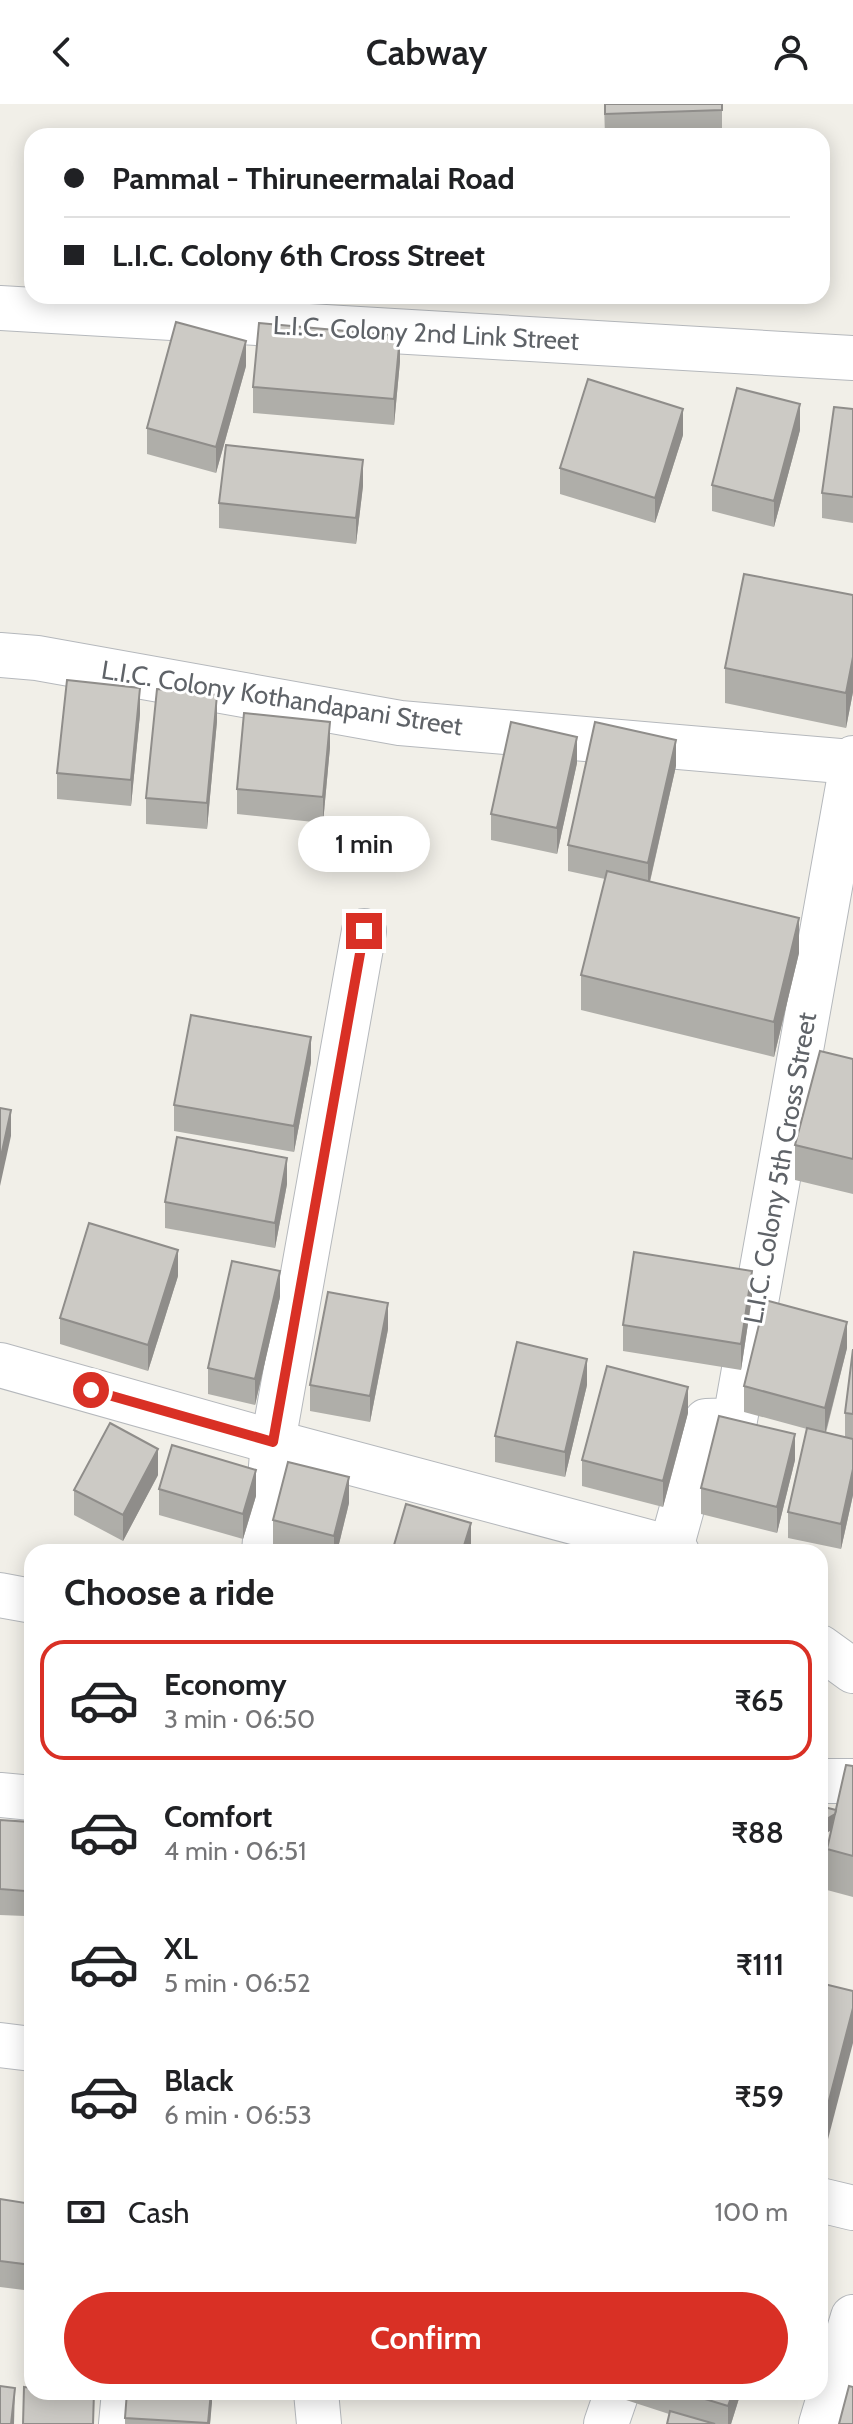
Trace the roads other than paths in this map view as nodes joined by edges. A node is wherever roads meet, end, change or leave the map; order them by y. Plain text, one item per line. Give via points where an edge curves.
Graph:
1 (0, 308) edge
2 (853, 358) edge
3 (0, 655) edge
4 (853, 760) edge
5 (364, 931) dead end
6 (0, 1365) edge
7 (273, 1442) junction
8 (265, 1544) edge
9 (652, 1544) edge
10 (675, 1544) edge
11 (0, 1595) edge
12 (24, 1600) edge
13 (828, 1653) edge
14 (853, 1671) edge
15 (828, 1781) edge
16 (853, 1781) edge
17 (0, 1795) edge
18 (24, 1797) edge
19 (0, 2045) edge
20 (24, 2048) edge
21 (828, 2202) edge
22 (853, 2208) edge
23 (853, 2317) edge
24 (123, 2400) edge
25 (317, 2400) edge
26 (614, 2400) edge
27 (121, 2424) edge
28 (319, 2424) edge
29 (606, 2424) edge
30 (821, 2424) edge

1 - 2 street, L.I.C. Colony 2nd Link Street
3 - 4 street, L.I.C. Colony Kothandapani Street via 400,723
4 - 10 street, L.I.C. Colony 5th Cross Street via 735,1420 706,1421
5 - 7 street
6 - 7 street
7 - 8 street
7 - 9 street
11 - 12 street
13 - 14 street
15 - 16 street
17 - 18 street
19 - 20 street
21 - 22 street
23 - 30 street
24 - 27 street
25 - 28 street
26 - 29 street

